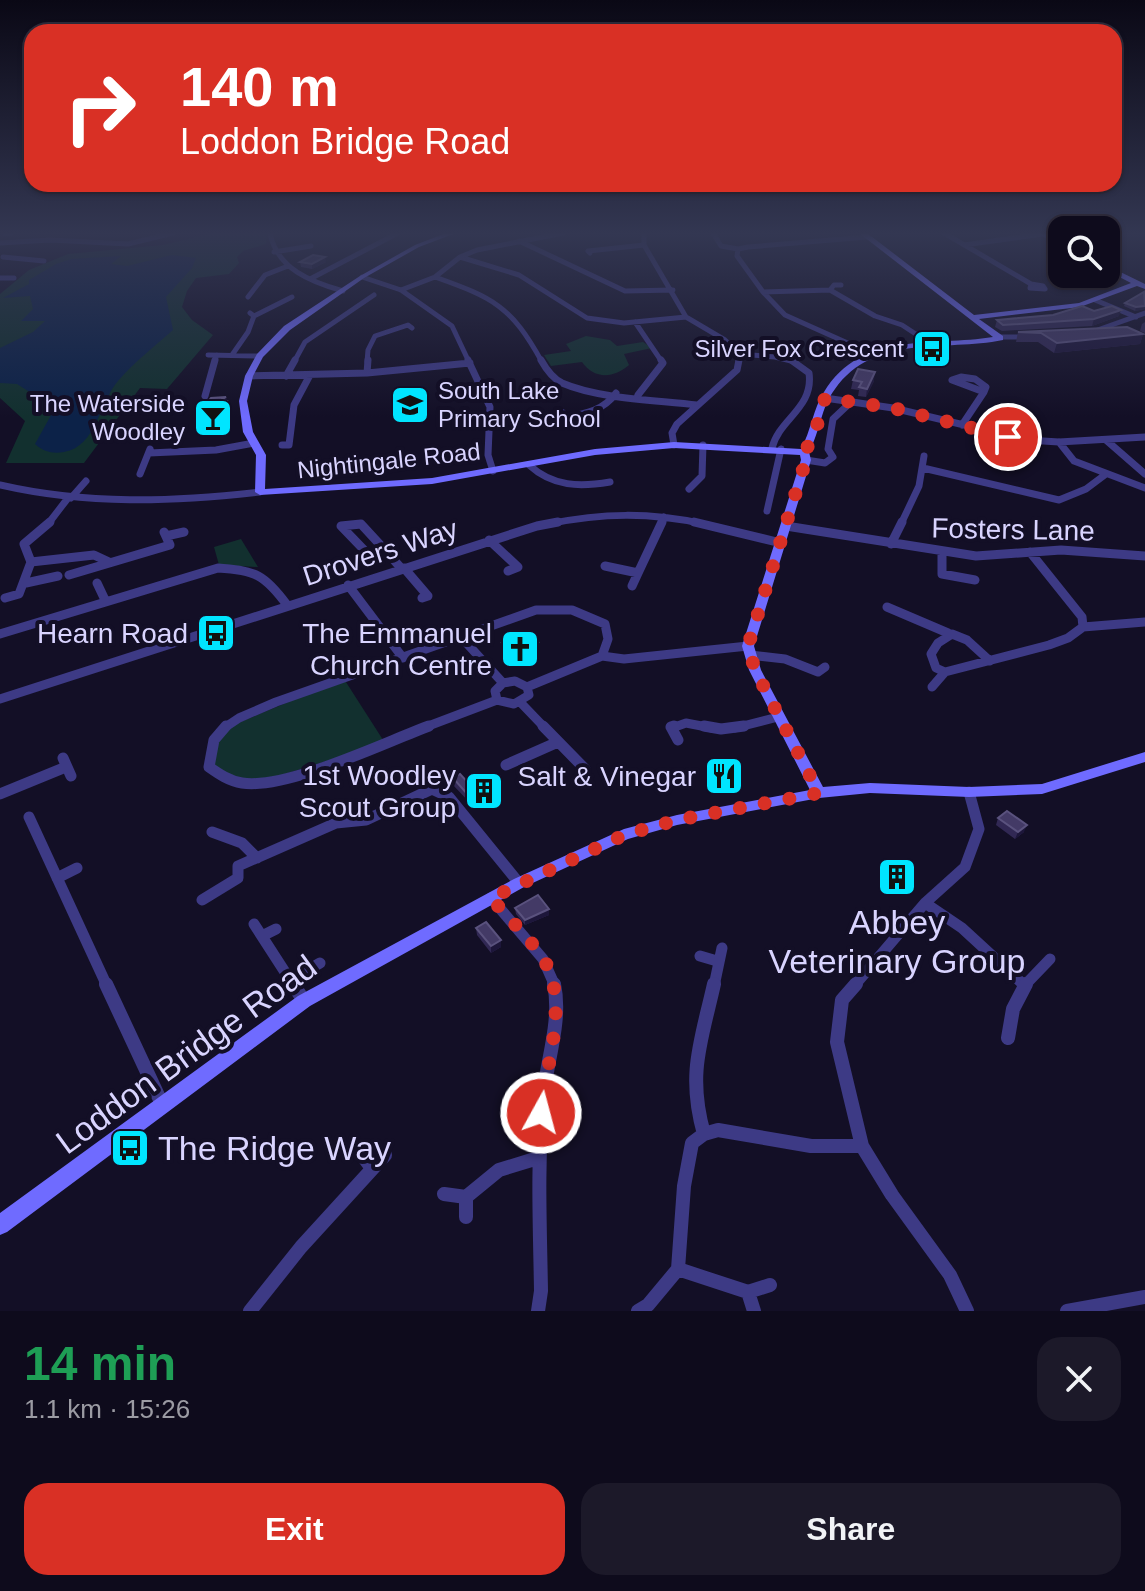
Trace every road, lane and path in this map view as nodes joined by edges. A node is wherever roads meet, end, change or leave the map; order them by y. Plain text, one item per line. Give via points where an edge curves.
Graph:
1 (338, 294) edge
2 (407, 294) edge
3 (482, 294) edge
4 (552, 294) edge
5 (675, 294) edge
6 (765, 294) edge
7 (845, 294) edge
8 (944, 294) edge
9 (1113, 294) edge
10 (292, 297) dead end
11 (371, 300) dead end
12 (1095, 300) junction
13 (1145, 313) edge
14 (686, 317) junction
15 (975, 317) junction
16 (1132, 319) junction
17 (635, 322) junction
18 (408, 325) dead end
19 (1078, 333) edge
20 (1039, 337) edge
21 (999, 338) junction
22 (931, 344) junction
23 (870, 353) junction
24 (740, 354) junction
25 (208, 355) dead end
26 (217, 355) junction
27 (232, 355) junction
28 (260, 356) junction
29 (470, 363) junction
30 (367, 373) junction
31 (310, 375) junction
32 (249, 376) junction
33 (286, 376) junction
34 (984, 392) dead end
35 (203, 393) dead end
36 (616, 393) junction
37 (638, 395) junction
38 (825, 398) junction
39 (851, 402) junction
40 (697, 405) junction
41 (566, 417) dead end
42 (962, 425) junction
43 (1145, 437) edge
44 (1106, 440) junction
45 (1059, 442) junction
46 (254, 443) junction
47 (282, 445) dead end
48 (674, 445) junction
49 (703, 445) junction
50 (777, 449) junction
51 (805, 456) junction
52 (924, 456) dead end
53 (529, 465) junction
54 (923, 468) junction
55 (493, 471) junction
56 (140, 474) dead end
57 (1106, 474) junction
58 (1145, 474) edge
59 (86, 481) dead end
60 (605, 481) dead end
61 (2, 487) edge
62 (695, 488) dead end
63 (1145, 488) edge
64 (260, 492) junction
65 (70, 498) junction
66 (772, 501) junction
67 (782, 503) dead end
68 (767, 511) dead end
69 (664, 517) junction
70 (786, 526) junction
71 (184, 532) dead end
72 (489, 540) junction
73 (781, 543) junction
74 (891, 544) junction
75 (384, 549) junction
76 (1030, 552) junction
77 (942, 553) junction
78 (1145, 556) edge
79 (31, 562) junction
80 (109, 562) junction
81 (605, 566) dead end
82 (403, 568) junction
83 (508, 571) dead end
84 (638, 573) junction
85 (975, 580) dead end
86 (26, 583) junction
87 (97, 583) dead end
88 (348, 585) junction
89 (632, 586) dead end
90 (428, 596) dead end
91 (5, 598) dead end
92 (106, 602) junction
93 (287, 605) junction
94 (887, 607) dead end
95 (1145, 622) edge
96 (1083, 627) junction
97 (948, 633) junction
98 (0, 634) edge
99 (461, 637) junction
100 (749, 650) junction
101 (602, 656) junction
102 (403, 658) junction
103 (990, 661) junction
104 (819, 672) dead end
105 (945, 672) junction
106 (503, 683) junction
107 (527, 687) junction
108 (932, 687) dead end
109 (0, 699) edge
110 (497, 700) junction
111 (521, 703) junction
112 (778, 717) junction
113 (678, 740) dead end
114 (558, 742) junction
115 (1145, 757) edge
116 (506, 765) dead end
117 (67, 767) dead end
118 (585, 769) dead end
119 (969, 792) junction
120 (819, 793) junction
121 (0, 794) edge
122 (29, 817) dead end
123 (212, 832) dead end
124 (257, 858) junction
125 (77, 868) dead end
126 (57, 878) junction
127 (519, 883) junction
128 (491, 898) junction
129 (202, 900) dead end
130 (925, 903) junction
131 (254, 924) dead end
132 (276, 929) dead end
133 (262, 936) junction
134 (722, 948) dead end
135 (700, 956) dead end
136 (1050, 959) dead end
137 (717, 961) junction
138 (320, 963) dead end
139 (291, 980) junction
140 (1026, 984) junction
141 (304, 1001) junction
142 (1008, 1038) dead end
143 (162, 1104) junction
144 (704, 1134) junction
145 (862, 1146) junction
146 (357, 1148) dead end
147 (385, 1155) dead end
148 (538, 1158) junction
149 (371, 1167) junction
150 (444, 1194) dead end
151 (466, 1197) junction
152 (466, 1217) dead end
153 (0, 1225) edge
154 (678, 1269) junction
155 (770, 1285) dead end
156 (748, 1292) junction
157 (1145, 1297) edge
158 (250, 1311) edge
159 (538, 1311) edge
160 (638, 1311) edge
161 (754, 1311) edge
162 (967, 1311) edge
163 (1067, 1311) edge

1 - 28 street via 287,328
2 - 29 street via 452,326
3 - 36 street via 524,329 547,371 560,382
4 - 17 street via 588,319
5 - 14 street
6 - 23 street via 785,315
7 - 22 street
8 - 15 street
9 - 12 street
10 - 27 street via 252,314 248,332
11 - 33 street via 305,342
12 - 15 street
12 - 16 street
13 - 16 street
14 - 17 street
14 - 24 street
15 - 21 street
16 - 19 street
17 - 37 street via 663,363
18 - 30 street via 375,336
20 - 21 street
21 - 22 street
22 - 23 street
23 - 38 street via 847,367
24 - 40 street via 737,370
24 - 50 street via 792,359 813,376 810,395 776,436
25 - 26 street
26 - 27 street
26 - 35 street
27 - 28 street
28 - 32 street
29 - 30 street
29 - 55 street via 490,407 487,453
30 - 31 street
31 - 33 street
31 - 47 street via 294,405 289,445
32 - 33 street
32 - 46 street via 244,406
34 - 42 street
36 - 37 street
36 - 41 street via 610,403
37 - 40 street
38 - 39 street
38 - 51 street
39 - 42 street
39 - 51 street via 833,419 828,449 833,457 825,463
40 - 48 street via 677,424
42 - 45 street
43 - 44 street
44 - 45 street
44 - 58 street
45 - 57 street via 1069,458
46 - 56 street via 216,450 149,451
46 - 64 street via 263,466
48 - 49 street, Nightingale Road
48 - 53 street, Nightingale Road
49 - 50 street, Nightingale Road
49 - 62 street via 706,466
50 - 51 street, Nightingale Road
50 - 66 street
51 - 70 street
52 - 54 street
53 - 55 street, Nightingale Road
53 - 60 street via 554,484
54 - 57 street via 1059,500
54 - 74 street
55 - 64 street, Nightingale Road via 432,481
57 - 63 street
59 - 65 street
61 - 65 street, Nightingale Road
64 - 65 street, Nightingale Road
65 - 79 street via 24,544
66 - 67 street
66 - 68 street
69 - 72 street, Drovers Way via 591,515
69 - 73 street, Drovers Way
69 - 84 street
70 - 73 street
70 - 74 street, Fosters Lane
71 - 80 street
72 - 82 street, Drovers Way
72 - 83 street via 518,567
73 - 100 street
74 - 77 street, Fosters Lane
75 - 75 street via 361,524 340,527 367,553
75 - 82 street
76 - 77 street, Fosters Lane
76 - 78 street, Fosters Lane
76 - 96 street via 1082,617
77 - 85 street via 938,574
79 - 80 street via 81,555
79 - 86 street
80 - 86 street
81 - 84 street
82 - 88 street, Drovers Way
82 - 90 street
84 - 89 street
86 - 91 street via 19,594
87 - 92 street
88 - 93 street, Drovers Way
88 - 102 street
92 - 93 street via 218,568 266,576
92 - 98 street
93 - 109 street, Drovers Way
94 - 97 street
95 - 96 street
96 - 103 street via 1049,645
97 - 103 street via 957,633
97 - 105 street via 938,638 931,654 936,668
99 - 101 street via 536,610 561,607 588,613 605,624 608,639
99 - 102 street
99 - 106 street
100 - 101 street
100 - 104 street via 798,661
100 - 112 street
101 - 107 street
102 - 110 street via 238,719 216,732 208,749 209,767 226,780 249,785 284,781
103 - 105 street
105 - 108 street
106 - 107 street
106 - 110 street via 495,691
107 - 111 street via 529,695
110 - 111 street
111 - 114 street
112 - 113 street via 715,732 695,721 682,722 671,727
112 - 120 street
114 - 116 street
114 - 118 street
115 - 119 street, Loddon Bridge Road via 1042,789
117 - 121 street
119 - 120 street, Loddon Bridge Road via 870,788
119 - 130 street via 979,829 965,867
120 - 127 street, Loddon Bridge Road via 624,835
122 - 126 street
123 - 124 street via 242,843
124 - 127 street via 336,823 366,820 432,789 449,797
124 - 129 street via 238,866 238,878
125 - 126 street
126 - 143 street
127 - 128 street, Loddon Bridge Road
128 - 141 street, Loddon Bridge Road
128 - 148 street via 543,959 555,987
130 - 140 street
130 - 145 street via 842,1000 837,1042
131 - 133 street
132 - 133 street
133 - 139 street
134 - 137 street
135 - 137 street
136 - 140 street
137 - 144 street via 695,1069 695,1102
138 - 139 street
139 - 141 street
140 - 142 street via 1013,1009
141 - 143 street, Loddon Bridge Road
143 - 153 street, Loddon Bridge Road
144 - 145 street via 718,1130 811,1146
144 - 154 street via 692,1143
145 - 162 street via 950,1275
146 - 149 street
147 - 149 street
148 - 151 street via 499,1170
148 - 159 street
149 - 158 street
150 - 151 street
151 - 152 street
154 - 156 street
154 - 160 street
155 - 156 street
156 - 161 street
157 - 163 street

